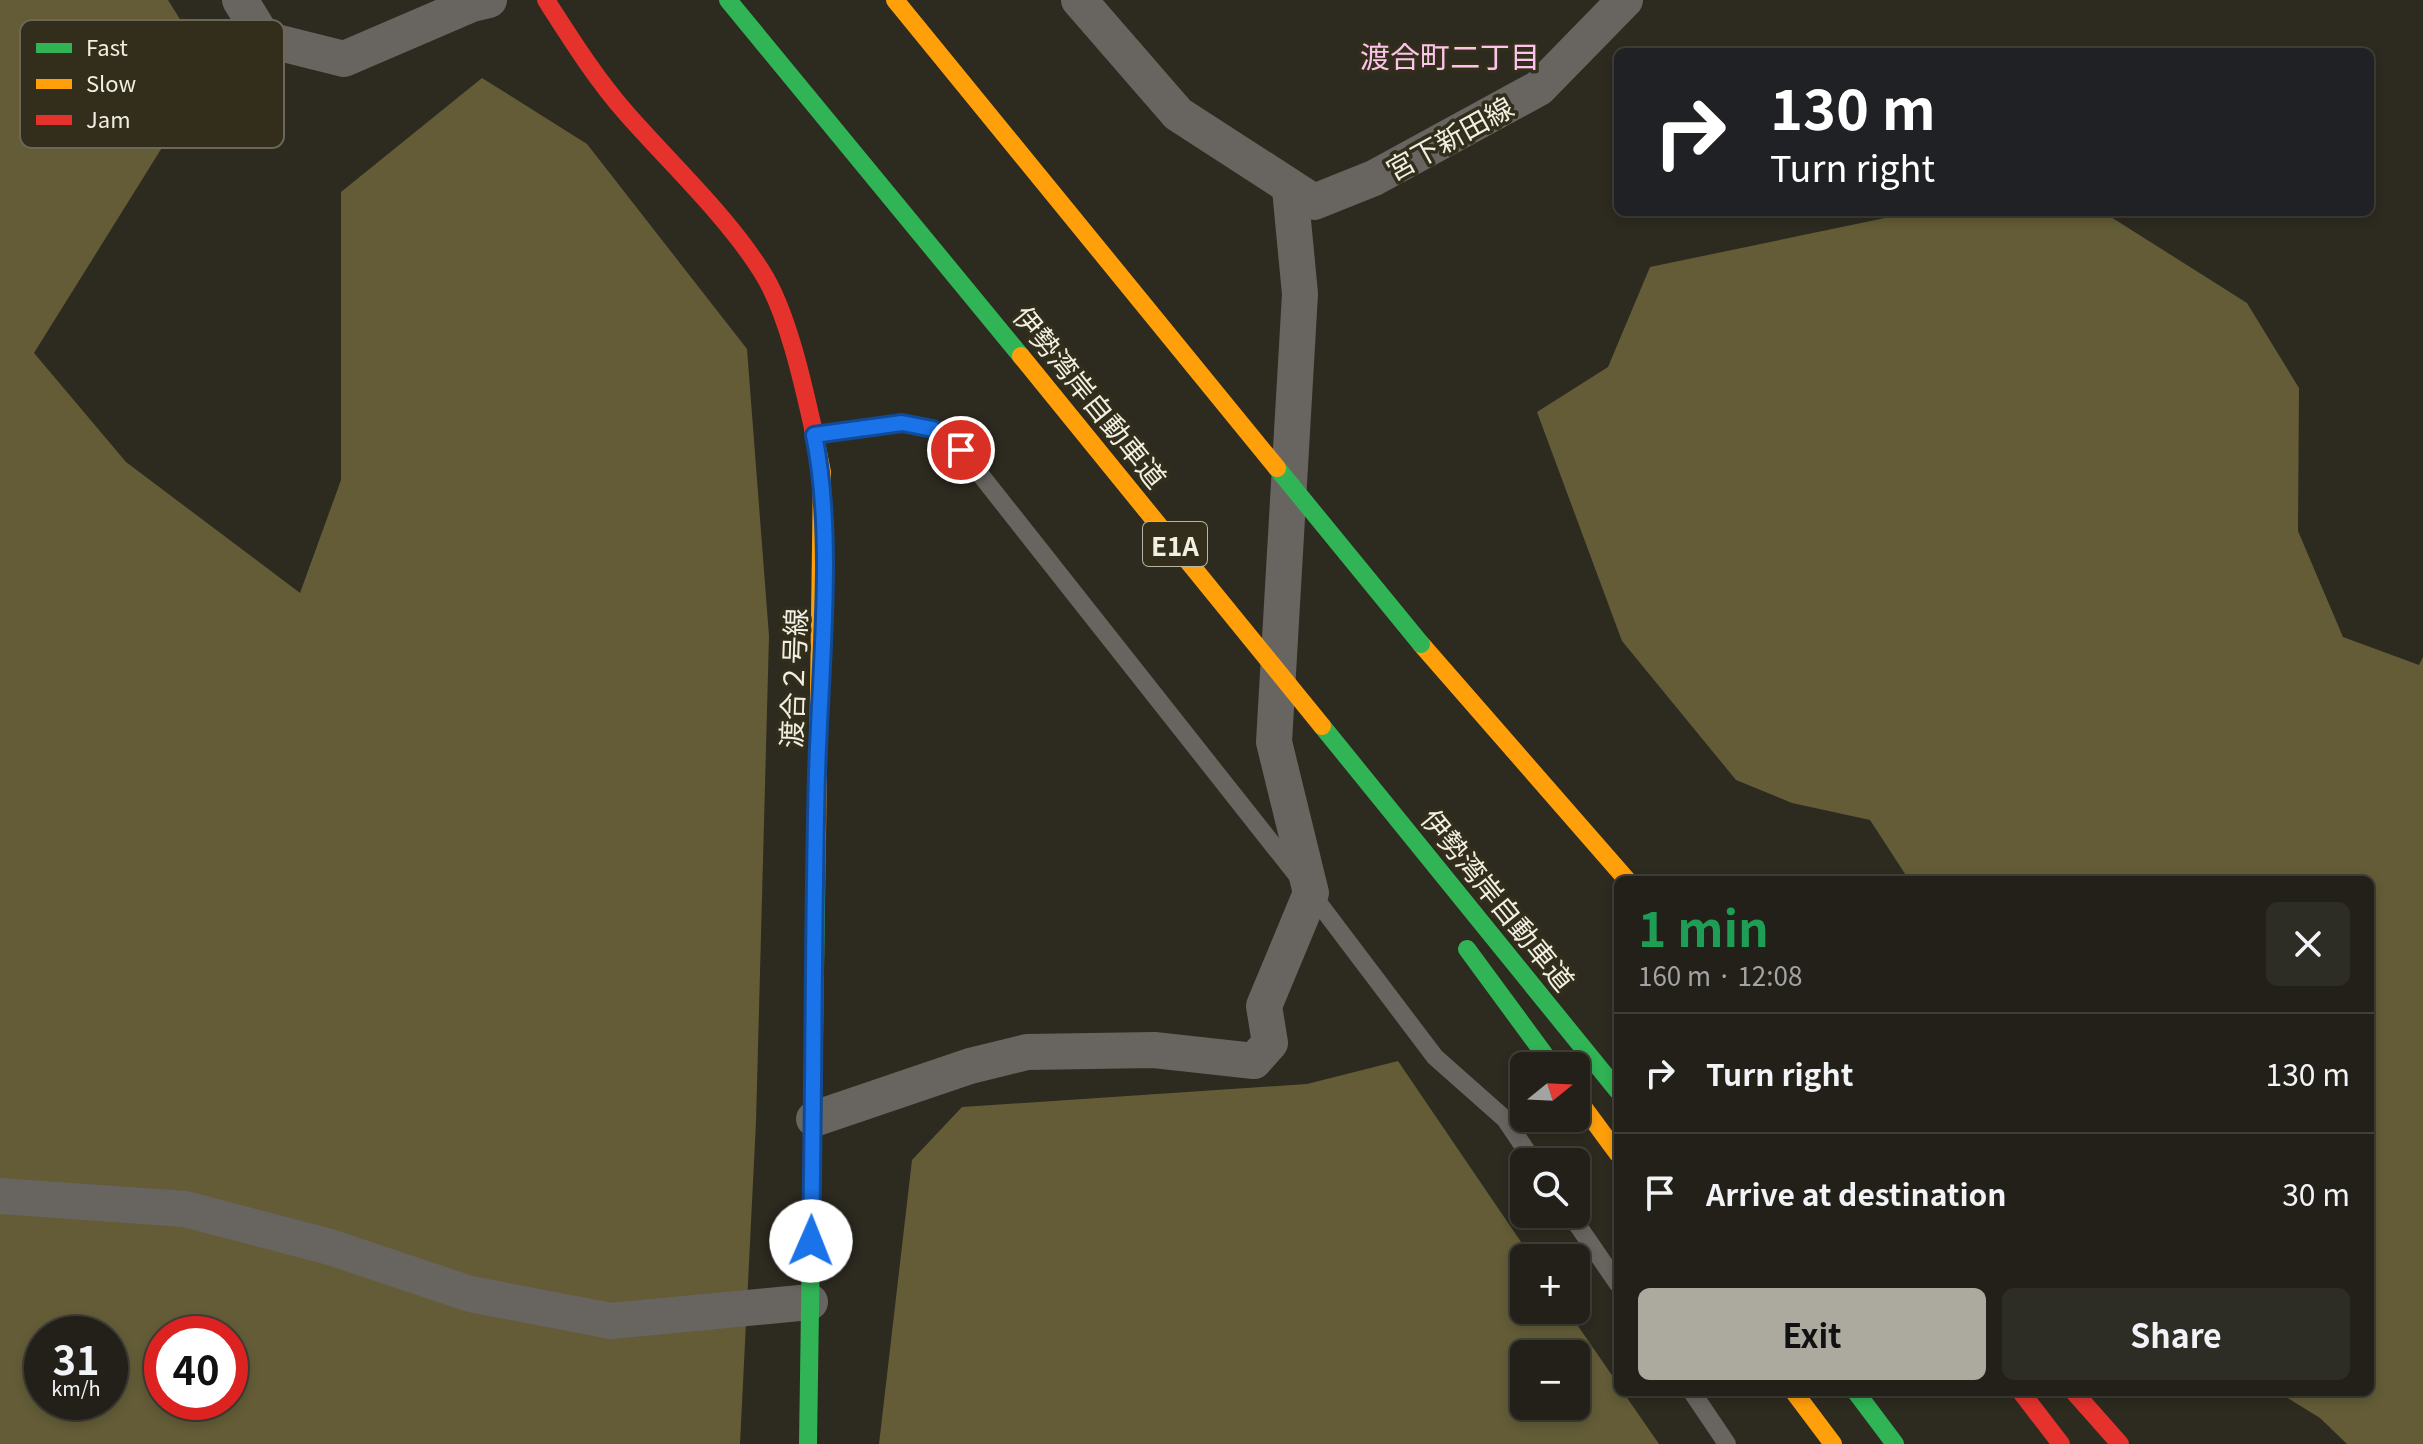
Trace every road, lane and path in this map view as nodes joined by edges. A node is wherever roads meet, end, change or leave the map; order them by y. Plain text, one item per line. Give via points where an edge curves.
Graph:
1 (240, 0) edge
2 (489, 0) edge
3 (546, 0) edge
4 (728, 0) edge
5 (895, 0) edge
6 (1079, 0) edge
7 (1625, 0) edge
8 (252, 20) edge
9 (284, 44) edge
10 (1290, 189) junction
11 (814, 435) junction
12 (1095, 446) junction
13 (1421, 644) junction
14 (1347, 788) dead end
15 (1624, 876) edge
16 (1614, 882) edge
17 (1311, 893) junction
18 (1460, 939) dead end
19 (1543, 1052) edge
20 (1614, 1086) edge
21 (1590, 1116) edge
22 (814, 1119) junction
23 (1525, 1148) edge
24 (1614, 1149) edge
25 (0, 1196) edge
26 (1580, 1228) edge
27 (1614, 1278) edge
28 (810, 1302) junction
29 (1695, 1396) edge
30 (1797, 1396) edge
31 (1859, 1396) edge
32 (2024, 1396) edge
33 (2078, 1396) edge
34 (808, 1444) edge
35 (1727, 1444) edge
36 (1833, 1444) edge
37 (1895, 1444) edge
38 (2061, 1444) edge
39 (2120, 1444) edge

1 - 8 street
2 - 9 street via 344,59
3 - 11 main road, 渡合２号線 via 624,111 763,273 800,367
4 - 12 main road, 伊勢湾岸自動車道 / E1A, bridge
5 - 13 main road, bridge
6 - 10 street via 1178,114
7 - 10 street, 宮下新田線 via 1539,88 1374,178 1314,202
10 - 17 street via 1300,294 1274,742
11 - 17 lane via 902,423 933,429 961,450
11 - 22 main road, 渡合２号線 via 822,472 823,591
12 - 14 main road, bridge
12 - 20 main road, 伊勢湾岸自動車道 / E1A, bridge
13 - 15 main road
13 - 16 main road
17 - 22 street via 1264,1006 1270,1043 1254,1061 1154,1050 1027,1052
17 - 23 lane via 1435,1057 1505,1119
18 - 19 main road, bridge
21 - 24 main road
22 - 28 main road, 渡合２号線
25 - 28 street via 185,1209 330,1247 470,1294 611,1321
26 - 27 lane
28 - 34 main road, 渡合２号線
29 - 35 lane
30 - 36 main road
31 - 37 main road
32 - 38 main road
33 - 39 main road

